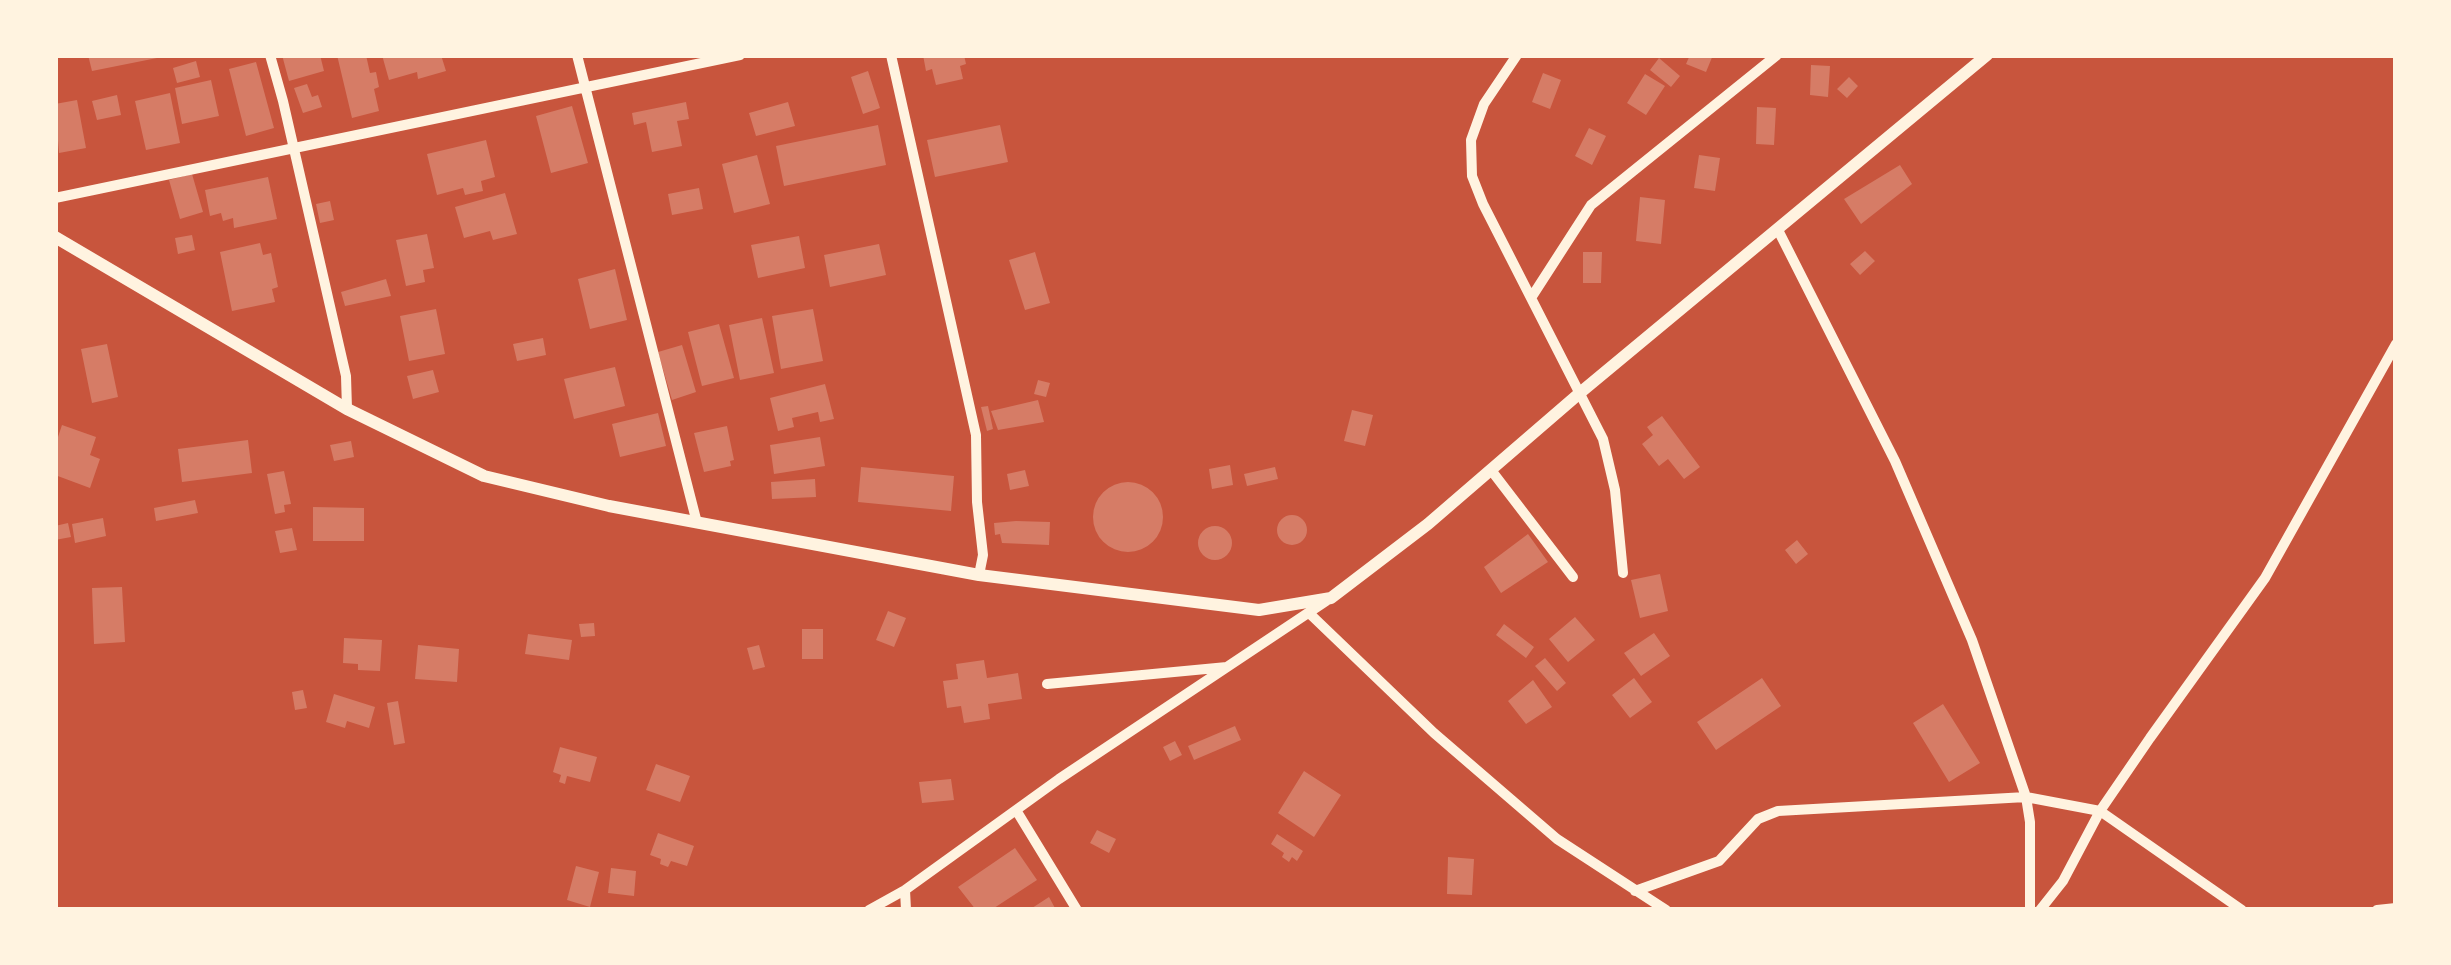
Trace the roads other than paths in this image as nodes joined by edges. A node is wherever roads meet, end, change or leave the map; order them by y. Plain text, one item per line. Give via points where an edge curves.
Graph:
1 (270, 55) edge
2 (577, 55) edge
3 (740, 55) edge
4 (891, 55) edge
5 (1517, 55) edge
6 (1777, 55) edge
7 (1986, 55) edge
8 (584, 86) junction
9 (294, 150) junction
10 (55, 198) edge
11 (1778, 230) junction
12 (55, 237) edge
13 (1531, 298) junction
14 (2396, 344) edge
15 (1581, 392) junction
16 (346, 409) junction
17 (1491, 470) junction
18 (697, 523) junction
19 (1623, 573) dead end
20 (979, 575) junction
21 (1573, 577) dead end
22 (1331, 598) junction
23 (1309, 613) junction
24 (1228, 667) junction
25 (1047, 684) dead end
26 (2026, 797) junction
27 (1016, 810) junction
28 (2100, 812) junction
29 (904, 890) junction
30 (1635, 891) junction
31 (2396, 908) edge
32 (870, 910) edge
33 (906, 910) edge
34 (1077, 910) edge
35 (1666, 910) edge
36 (2030, 910) edge
37 (2040, 910) edge
38 (2242, 910) edge
39 (2377, 910) edge

1 - 9 street
2 - 8 street
3 - 8 street
4 - 20 street via 976,435 984,555
5 - 13 street via 1484,104 1471,140 1472,176
6 - 13 street via 1592,205
7 - 11 street
8 - 9 street
8 - 18 street
9 - 10 street
9 - 16 street via 346,376
11 - 15 street
11 - 26 street via 1895,461 1972,640
12 - 16 street
13 - 15 street
14 - 28 street via 2265,578
15 - 17 street
15 - 19 street via 1603,439 1615,490
16 - 18 street via 484,476
17 - 21 street
17 - 22 street
18 - 20 street
20 - 22 street via 1258,610
22 - 23 street
23 - 24 street
23 - 30 street via 1556,839
24 - 25 street
24 - 27 street
26 - 28 street
26 - 30 street via 1778,811 1758,818 1719,861
26 - 36 street
27 - 29 street
27 - 34 street
28 - 37 street via 2064,881
28 - 38 street
29 - 32 street
29 - 33 street
30 - 35 street
31 - 39 street

